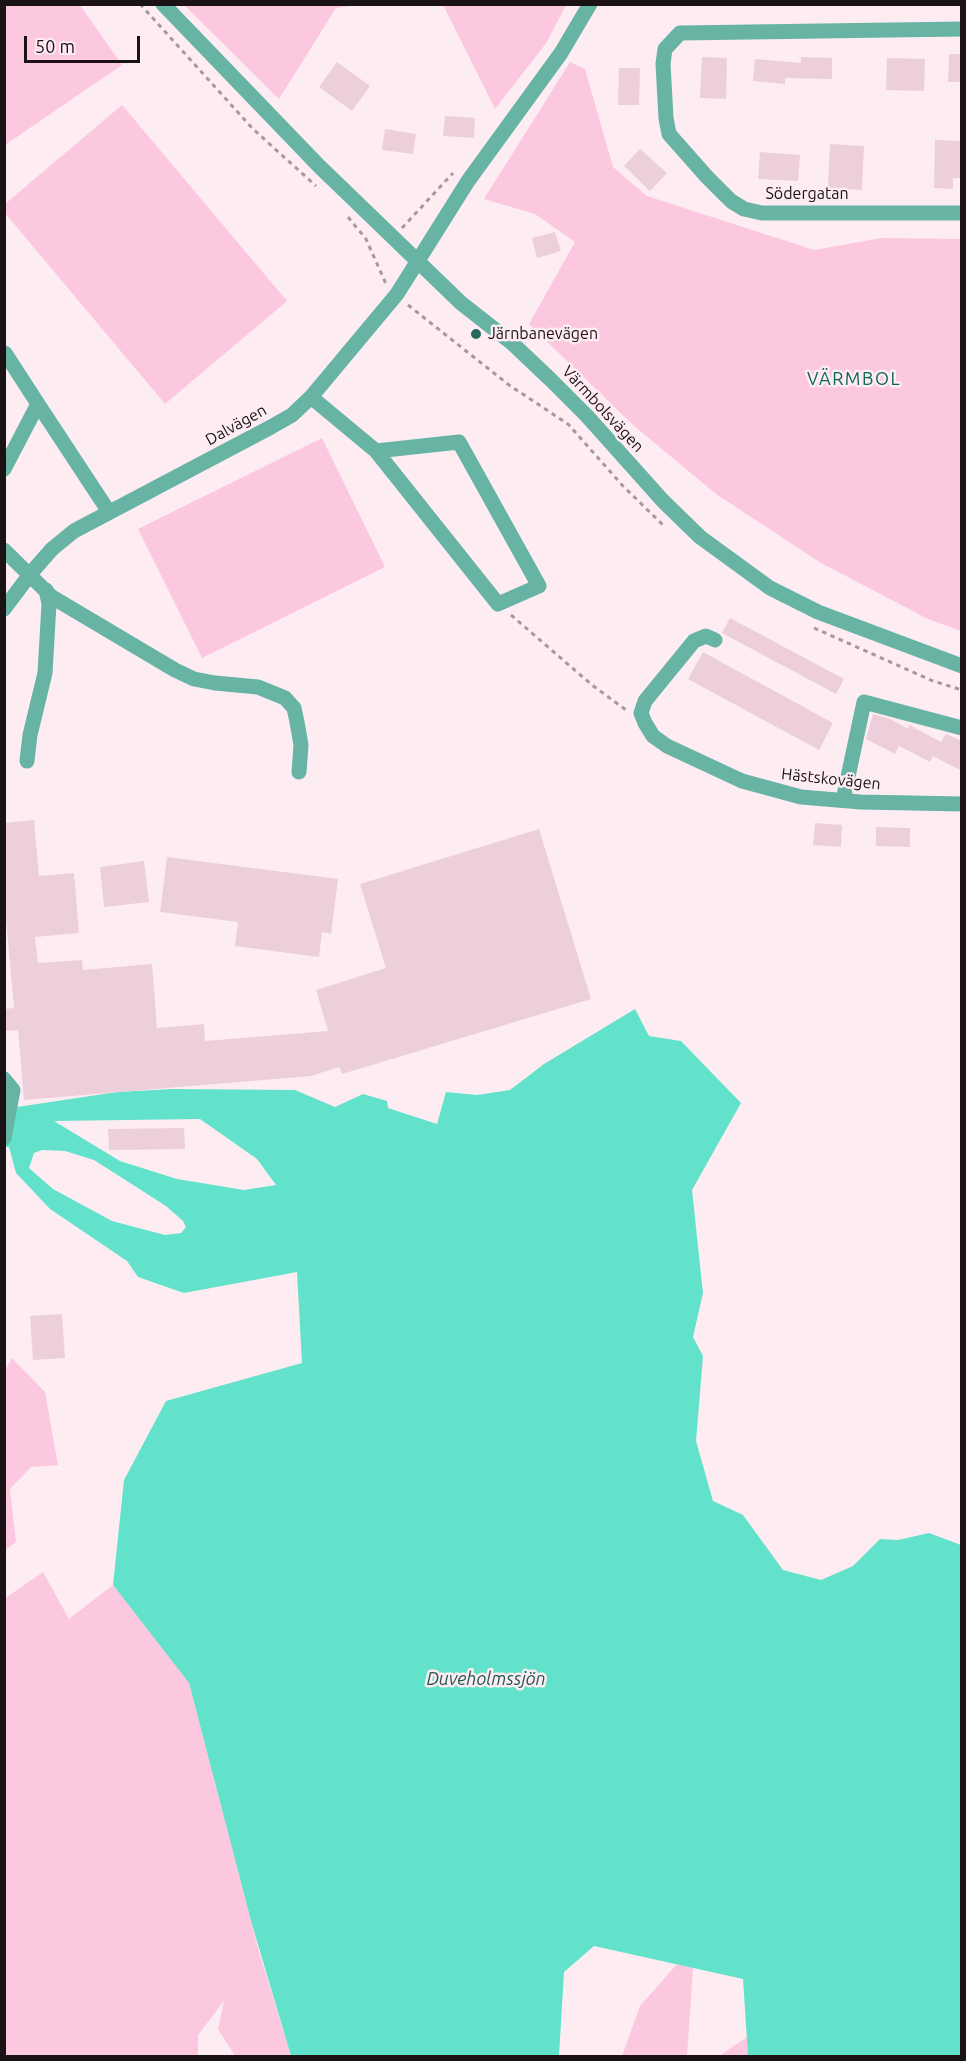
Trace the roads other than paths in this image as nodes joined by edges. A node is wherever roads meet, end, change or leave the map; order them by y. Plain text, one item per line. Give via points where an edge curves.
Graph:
1 (163, 4) edge
2 (590, 4) edge
3 (962, 29) edge
4 (962, 213) edge
5 (418, 261) junction
6 (5, 352) edge
7 (312, 397) junction
8 (38, 404) junction
9 (376, 451) junction
10 (4, 469) edge
11 (109, 512) junction
12 (4, 550) edge
13 (31, 573) junction
14 (46, 590) junction
15 (4, 609) edge
16 (715, 640) dead end
17 (962, 666) edge
18 (962, 728) edge
19 (27, 760) dead end
20 (299, 772) dead end
21 (843, 800) junction
22 (962, 804) edge
23 (4, 1079) edge
24 (4, 1138) edge

1 - 5 street, Värmbolsvägen via 319,166
2 - 5 street via 561,53 468,182
3 - 4 street, Södergatan via 680,33 669,44 663,63 669,134 707,177 744,209 762,213
5 - 7 street, Dalvägen via 397,294
5 - 17 street, Värmbolsvägen via 543,372 663,501 732,563 818,612
6 - 8 street
7 - 9 street
7 - 11 street, Dalvägen via 292,415 255,436
8 - 10 street
8 - 11 street
9 - 9 street via 459,441 539,585 498,604
11 - 13 street, Dalvägen via 74,531
12 - 13 street
13 - 14 street
13 - 15 street, Dalvägen
14 - 19 street via 49,604 45,673
14 - 20 street via 64,605 184,675 258,687 285,698 294,708 297,722 301,745
16 - 21 street, Hästskovägen via 706,636 694,641 645,701 641,713 653,736 742,782 801,797
18 - 21 street via 864,702
21 - 22 street, Hästskovägen
23 - 24 street via 12,1090

